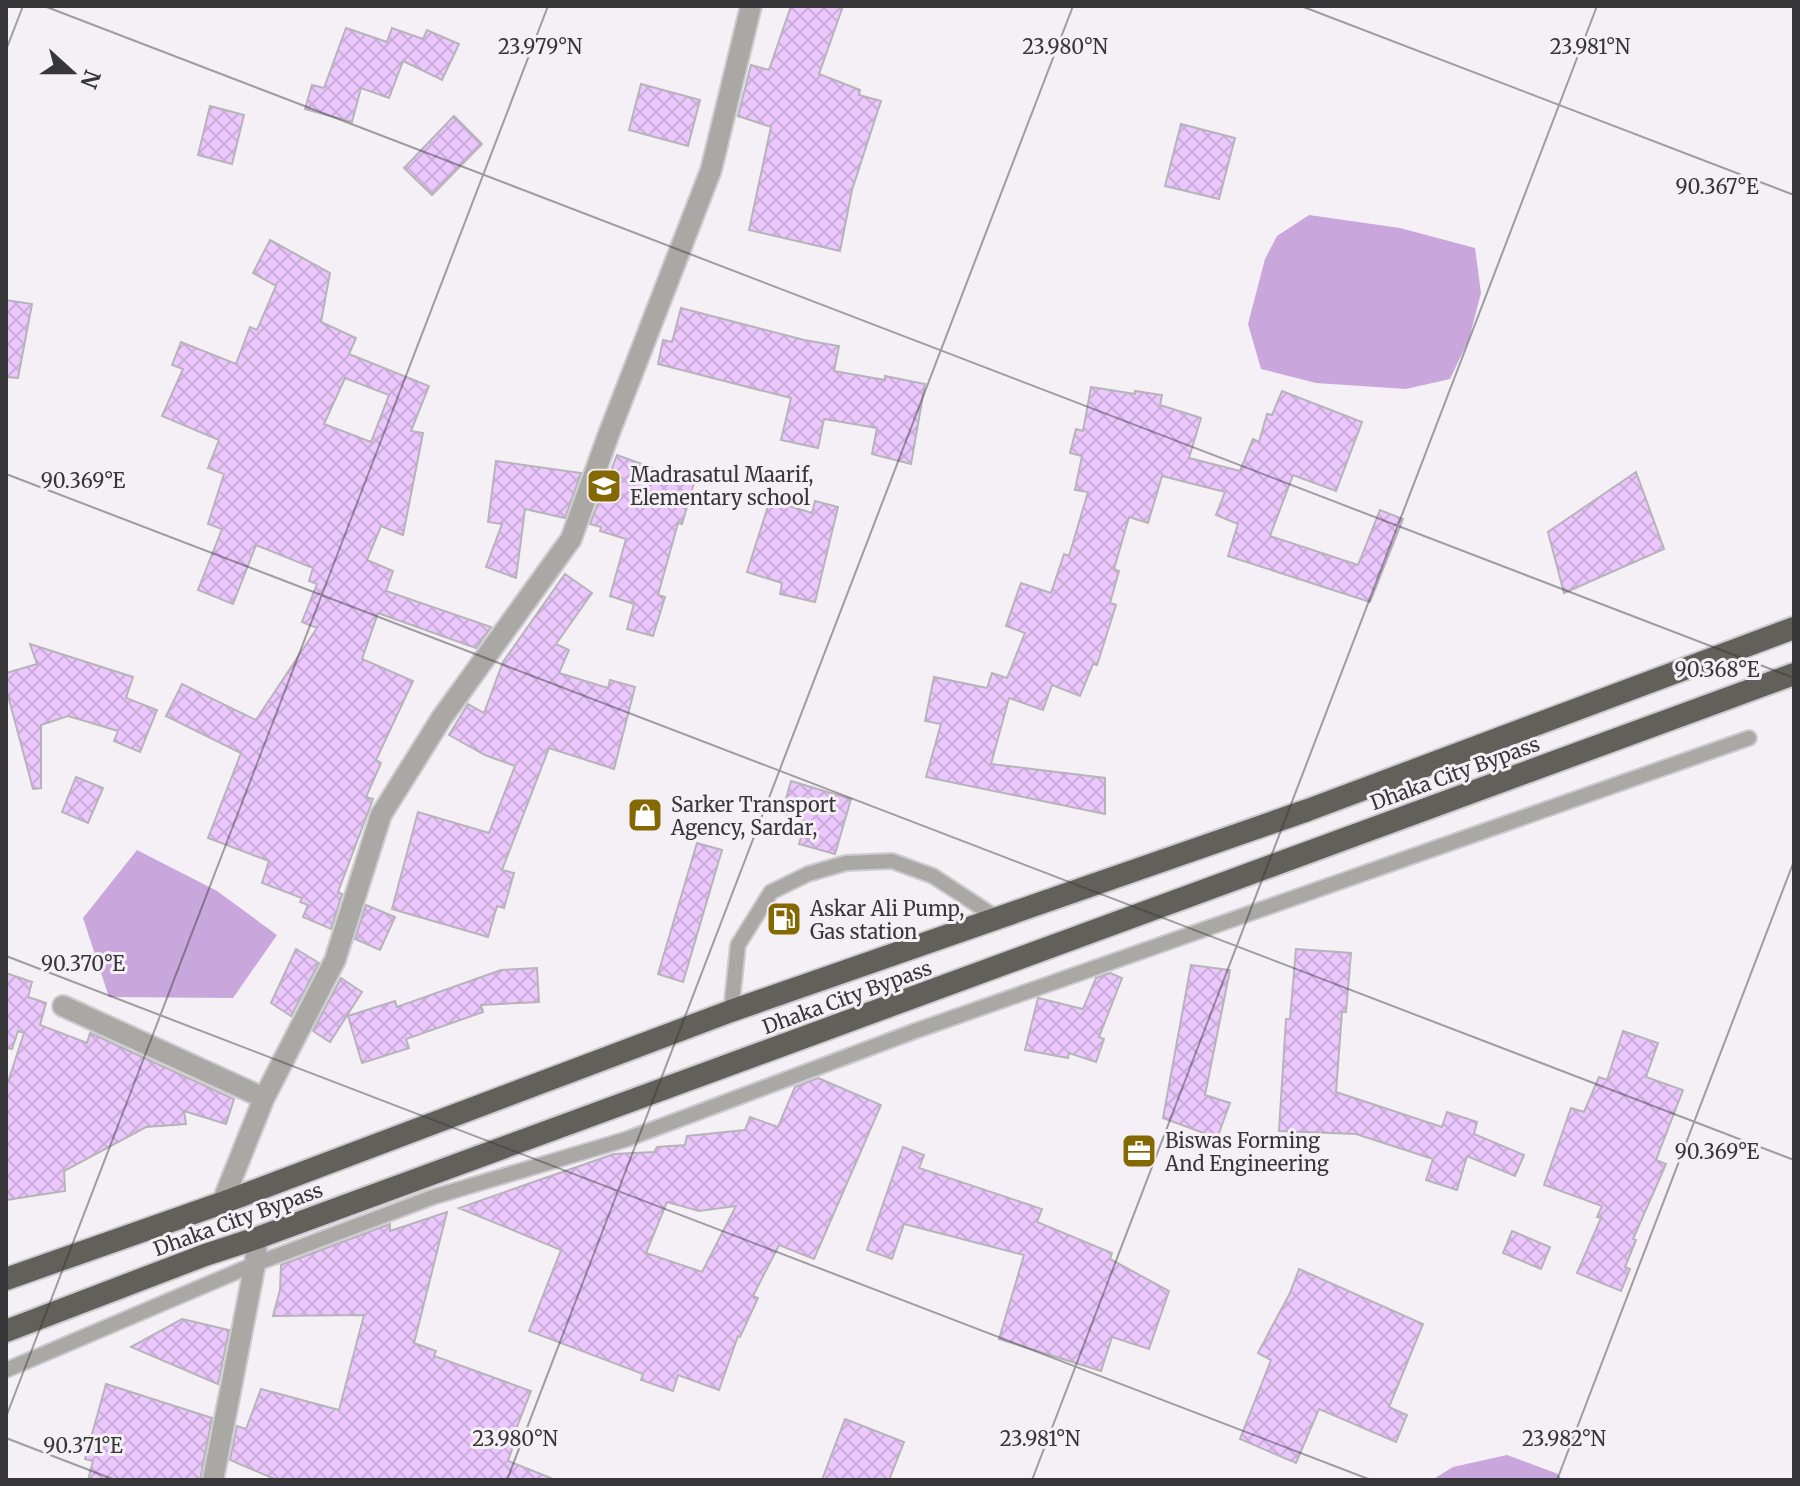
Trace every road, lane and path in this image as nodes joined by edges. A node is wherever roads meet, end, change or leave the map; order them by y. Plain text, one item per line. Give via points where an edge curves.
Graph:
1 (751, 6) edge
2 (1794, 628) edge
3 (1794, 674) edge
4 (1749, 738) dead end
5 (997, 918) junction
6 (63, 1006) dead end
7 (731, 1011) junction
8 (264, 1098) junction
9 (222, 1203) junction
10 (257, 1238) junction
11 (255, 1264) junction
12 (6, 1279) edge
13 (6, 1331) edge
14 (6, 1370) edge
15 (213, 1480) edge

1 - 8 street via 711,170 571,539 441,719 381,815 335,960
2 - 5 highway via 1308,810
3 - 10 highway, Dhaka City Bypass
4 - 11 lane via 930,1025 627,1139 433,1197
5 - 7 highway
5 - 7 lane via 933,876 892,861 846,863 808,874 771,892 738,945
6 - 8 street
7 - 9 highway
8 - 9 street
9 - 12 highway
10 - 11 street
10 - 13 highway, Dhaka City Bypass
11 - 14 lane
11 - 15 street

